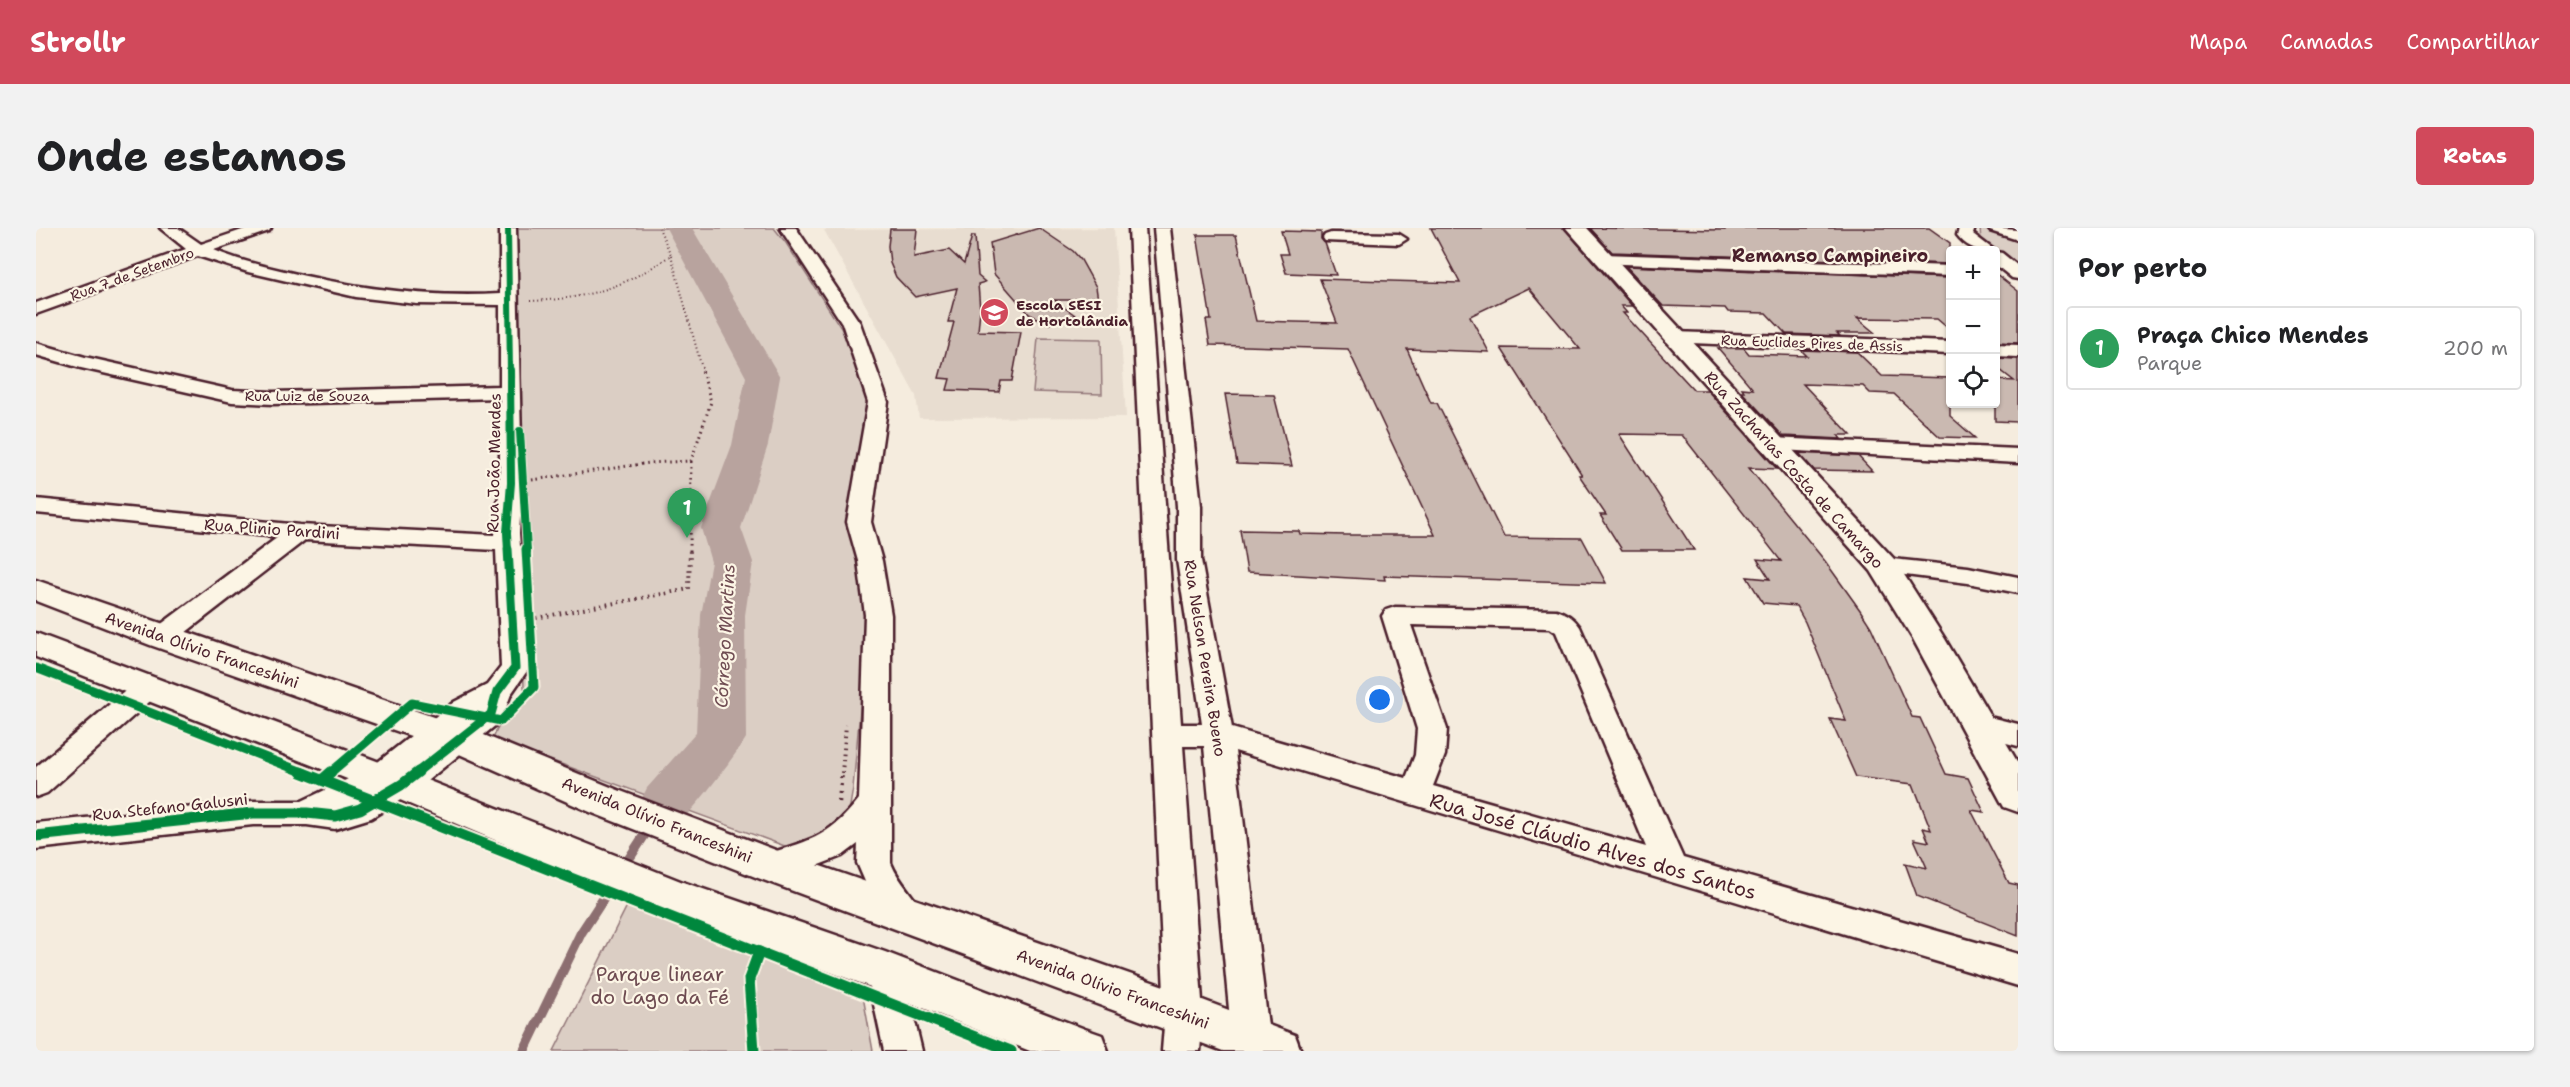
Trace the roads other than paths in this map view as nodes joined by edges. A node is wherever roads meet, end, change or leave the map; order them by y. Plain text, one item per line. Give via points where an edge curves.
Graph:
1 (168, 228) edge
2 (263, 228) edge
3 (508, 228) edge
4 (788, 228) edge
5 (1137, 228) edge
6 (1162, 228) edge
7 (1576, 228) edge
8 (1967, 228) edge
9 (1996, 228) edge
10 (2018, 235) edge
11 (1331, 238) dead end
12 (1399, 239) dead end
13 (1980, 246) edge
14 (198, 250) junction
15 (1603, 259) junction
16 (2000, 261) edge
17 (1946, 271) edge
18 (2000, 273) edge
19 (2018, 274) edge
20 (508, 299) junction
21 (36, 309) edge
22 (1674, 338) junction
23 (1946, 348) edge
24 (36, 349) edge
25 (2000, 350) edge
26 (2018, 351) edge
27 (511, 392) junction
28 (1770, 444) junction
29 (2018, 456) edge
30 (36, 506) edge
31 (300, 532) junction
32 (508, 543) junction
33 (1883, 566) junction
34 (2018, 585) edge
35 (36, 590) edge
36 (162, 637) junction
37 (36, 644) edge
38 (147, 688) junction
39 (1977, 724) junction
40 (1167, 735) junction
41 (1218, 735) junction
42 (2018, 735) edge
43 (449, 736) junction
44 (390, 781) junction
45 (36, 784) edge
46 (1414, 794) junction
47 (2018, 796) edge
48 (874, 803) junction
49 (36, 836) edge
50 (772, 866) junction
51 (1671, 868) junction
52 (906, 915) junction
53 (2018, 969) edge
54 (885, 972) junction
55 (1183, 1033) edge
56 (1032, 1042) edge
57 (1261, 1048) edge
58 (903, 1051) edge
59 (1085, 1051) edge

1 - 14 street
2 - 14 street, Rua 7 de Setembro
3 - 20 street, Rua João Mendes
4 - 48 street via 851,323 878,402 859,522 878,615
5 - 40 street, Rua Nelson Pereira Bueno
6 - 41 street, Rua Nelson Pereira Bueno via 1189,506 1189,560
7 - 15 main road, Rua Zacharias Costa de Camargo
8 - 13 street via 1965,235
9 - 10 street
11 - 12 street
14 - 20 street via 321,287 432,300
14 - 21 street, Rua 7 de Setembro
15 - 17 street
15 - 22 main road, Rua Zacharias Costa de Camargo
16 - 19 street
18 - 19 street
20 - 27 street, Rua João Mendes
22 - 23 street, Rua Euclides Pires de Assis
22 - 28 main road, Rua Zacharias Costa de Camargo
24 - 27 street, Rua Luiz de Souza via 232,396
25 - 26 street
27 - 32 street, Rua João Mendes
28 - 29 street
28 - 33 main road, Rua Zacharias Costa de Camargo
30 - 31 street, Rua Plinio Pardini
31 - 32 street, Rua Plinio Pardini
31 - 36 street
32 - 43 street, Rua João Mendes via 515,668 497,693 491,714
33 - 34 street
33 - 39 main road, Rua Zacharias Costa de Camargo
35 - 36 main road, Avenida Olívio Franceshini
36 - 43 main road, Avenida Olívio Franceshini
37 - 38 main road
38 - 44 main road
38 - 45 street
39 - 42 street
39 - 47 main road, Rua Zacharias Costa de Camargo
40 - 41 street, Rua José Cláudio Alves dos Santos
40 - 55 street, Rua Nelson Pereira Bueno
41 - 46 street, Rua José Cláudio Alves dos Santos
41 - 57 street, Rua Nelson Pereira Bueno
43 - 44 street, Rua João Mendes
43 - 50 main road, Avenida Olívio Franceshini
44 - 49 street, Rua Stefano Galusni via 360,809 335,816 253,813
44 - 54 main road via 669,894
46 - 51 street, Rua José Cláudio Alves dos Santos
46 - 51 street via 1429,763 1432,729 1395,616 1556,619 1567,627
48 - 50 street via 835,846
48 - 52 street via 876,872
50 - 52 main road, Avenida Olívio Franceshini
51 - 53 street, Rua José Cláudio Alves dos Santos
52 - 55 main road, Avenida Olívio Franceshini
54 - 56 main road
54 - 58 street
55 - 57 main road, Avenida Olívio Franceshini
56 - 59 main road

